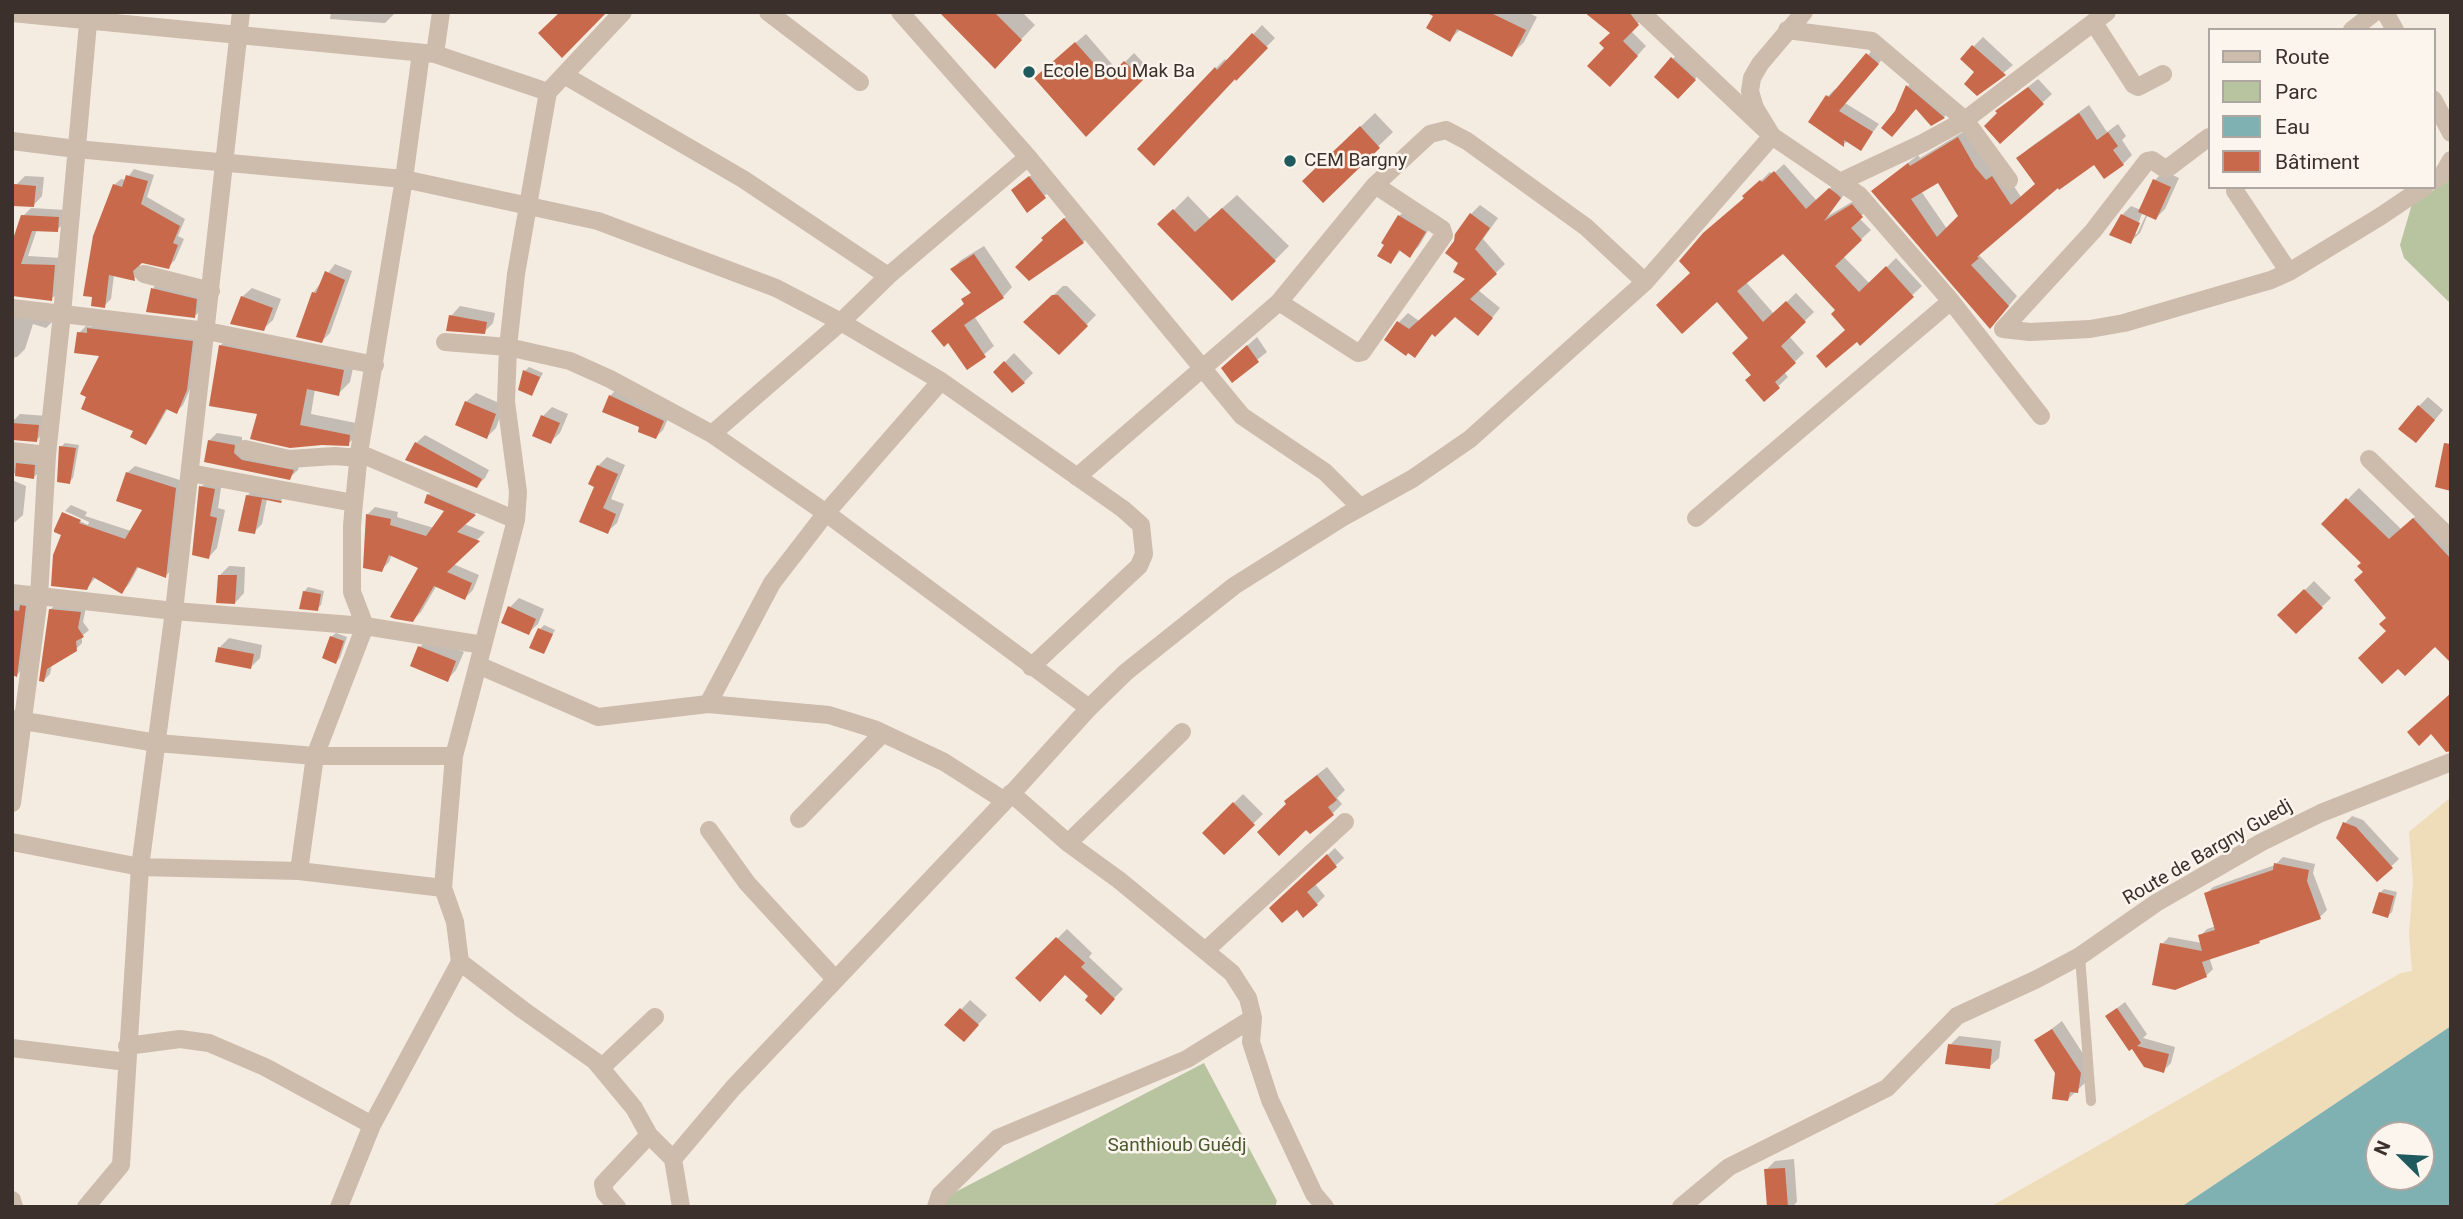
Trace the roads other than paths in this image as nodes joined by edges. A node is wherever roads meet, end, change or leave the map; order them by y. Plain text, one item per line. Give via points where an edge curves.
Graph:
1 (241, 12) edge
2 (441, 12) edge
3 (623, 12) edge
4 (768, 12) edge
5 (900, 12) edge
6 (1641, 12) edge
7 (1804, 12) edge
8 (2375, 12) edge
9 (2385, 12) edge
10 (12, 13) edge
11 (88, 17) edge
12 (2101, 18) edge
13 (2355, 28) edge
14 (2394, 28) edge
15 (1787, 30) junction
16 (238, 36) junction
17 (428, 53) junction
18 (2163, 74) dead end
19 (564, 75) junction
20 (860, 82) dead end
21 (548, 92) junction
22 (2435, 103) edge
23 (1965, 120) junction
24 (2451, 133) edge
25 (1772, 136) junction
26 (2208, 138) edge
27 (12, 141) edge
28 (76, 149) junction
29 (1028, 157) junction
30 (2451, 160) edge
31 (225, 162) junction
32 (404, 179) junction
33 (2009, 180) dead end
34 (2435, 180) edge
35 (1840, 182) junction
36 (1376, 185) junction
37 (2421, 189) edge
38 (2235, 191) dead end
39 (528, 205) junction
40 (2289, 272) junction
41 (145, 274) dead end
42 (888, 276) junction
43 (1645, 282) junction
44 (211, 291) junction
45 (1951, 301) junction
46 (1279, 302) junction
47 (12, 308) edge
48 (62, 314) junction
49 (842, 322) junction
50 (207, 331) junction
51 (445, 342) dead end
52 (508, 347) junction
53 (375, 365) junction
54 (1202, 370) junction
55 (941, 381) junction
56 (2041, 416) dead end
57 (712, 434) junction
58 (246, 449) dead end
59 (12, 452) edge
60 (47, 455) junction
61 (359, 455) junction
62 (2369, 459) dead end
63 (190, 473) junction
64 (1077, 477) junction
65 (354, 503) junction
66 (1360, 507) junction
67 (826, 513) junction
68 (1696, 518) dead end
69 (516, 520) junction
70 (2451, 539) edge
71 (12, 593) edge
72 (39, 597) junction
73 (174, 611) junction
74 (365, 626) junction
75 (484, 645) junction
76 (478, 665) junction
77 (1031, 667) junction
78 (708, 704) junction
79 (1089, 708) junction
80 (18, 720) edge
81 (1182, 732) dead end
82 (883, 733) junction
83 (157, 743) junction
84 (315, 756) junction
85 (454, 756) junction
86 (2451, 762) edge
87 (1008, 797) junction
88 (12, 803) edge
89 (799, 818) dead end
90 (1345, 822) dead end
91 (709, 830) dead end
92 (12, 842) edge
93 (1068, 843) junction
94 (140, 867) junction
95 (299, 871) junction
96 (443, 888) junction
97 (1205, 951) junction
98 (2080, 956) junction
99 (460, 962) junction
100 (835, 979) junction
101 (655, 1017) dead end
102 (1253, 1018) junction
103 (12, 1048) edge
104 (127, 1054) junction
105 (601, 1068) junction
106 (2091, 1101) dead end
107 (372, 1125) junction
108 (649, 1135) junction
109 (673, 1159) junction
110 (12, 1200) edge
111 (1316, 1203) edge
112 (14, 1207) edge
113 (86, 1207) edge
114 (339, 1207) edge
115 (617, 1207) edge
116 (681, 1207) edge
117 (936, 1207) edge
118 (1681, 1207) edge

1 - 16 street
2 - 17 street
3 - 19 street
4 - 20 street
5 - 29 street
6 - 25 street
7 - 15 street
8 - 13 street
9 - 14 street
10 - 11 street
11 - 16 street
11 - 28 street
12 - 18 street via 2134,85
12 - 23 street
15 - 23 street via 1872,41
15 - 25 street via 1760,64 1750,91
16 - 17 street
16 - 31 street
17 - 21 street
17 - 32 street
19 - 21 street
19 - 42 street via 743,179
21 - 39 street
22 - 24 street
23 - 33 street
23 - 35 street
25 - 35 street
25 - 43 street
26 - 40 street via 2168,168 2147,161 2093,231 2003,329 2030,332 2124,323
27 - 28 street
28 - 31 street
28 - 48 street
29 - 42 street
29 - 54 street
30 - 34 street
31 - 32 street
31 - 44 street
32 - 39 street
32 - 53 street
35 - 45 street via 1859,195
36 - 43 street via 1430,134 1446,130 1586,227
36 - 46 street
36 - 46 street via 1442,229 1444,235 1362,352
37 - 40 street
38 - 40 street
39 - 49 street via 598,221 719,265
39 - 52 street
41 - 44 street
42 - 49 street
43 - 66 street via 1470,439 1412,479
44 - 50 street
45 - 56 street
45 - 68 street
46 - 54 street
47 - 48 street
48 - 50 street
48 - 60 street
49 - 55 street
49 - 57 street
50 - 53 street
50 - 63 street
51 - 52 street
52 - 57 street via 570,361
52 - 69 street via 506,402 518,492
53 - 61 street
54 - 64 street
54 - 66 street via 1242,416 1325,472
55 - 64 street
55 - 67 street
57 - 67 street
58 - 61 street via 289,459
59 - 60 street
60 - 72 street
61 - 65 street
61 - 69 street
62 - 70 street
63 - 65 street
63 - 73 street
64 - 77 street via 1140,525 1144,554 1139,566
65 - 74 street via 352,592
66 - 79 street via 1234,586 1136,663
67 - 77 street
67 - 78 street via 772,583
69 - 75 street
71 - 72 street
72 - 73 street
72 - 80 street
73 - 74 street
73 - 83 street
74 - 75 street
74 - 84 street
75 - 76 street
76 - 78 street via 598,717
76 - 85 street
77 - 79 street
78 - 82 street via 829,715
79 - 87 street
80 - 83 street
80 - 88 street
81 - 93 street
82 - 87 street
82 - 89 street
83 - 84 street
83 - 94 street
84 - 85 street
84 - 95 street
85 - 96 street
86 - 98 street, Route de Bargny Guedj via 2321,813 2262,842 2156,903
87 - 93 street
87 - 100 street
90 - 97 street
91 - 100 street via 747,883
92 - 94 street
93 - 97 street
94 - 95 street
94 - 104 street
95 - 96 street
96 - 99 street via 455,922
97 - 102 street via 1232,973 1248,998
98 - 106 lane
98 - 118 street, Route de Bargny Guedj via 1957,1016 1887,1088 1729,1167
99 - 105 street
99 - 107 street
100 - 109 street
101 - 105 street
102 - 111 street via 1251,1042 1270,1100
102 - 117 street via 1187,1059 998,1138 940,1195
103 - 104 street
104 - 107 street via 180,1039 209,1043 265,1067
104 - 113 street via 121,1165
105 - 108 street via 634,1108
107 - 114 street
108 - 109 street
108 - 115 street via 603,1184
109 - 116 street
110 - 112 street

